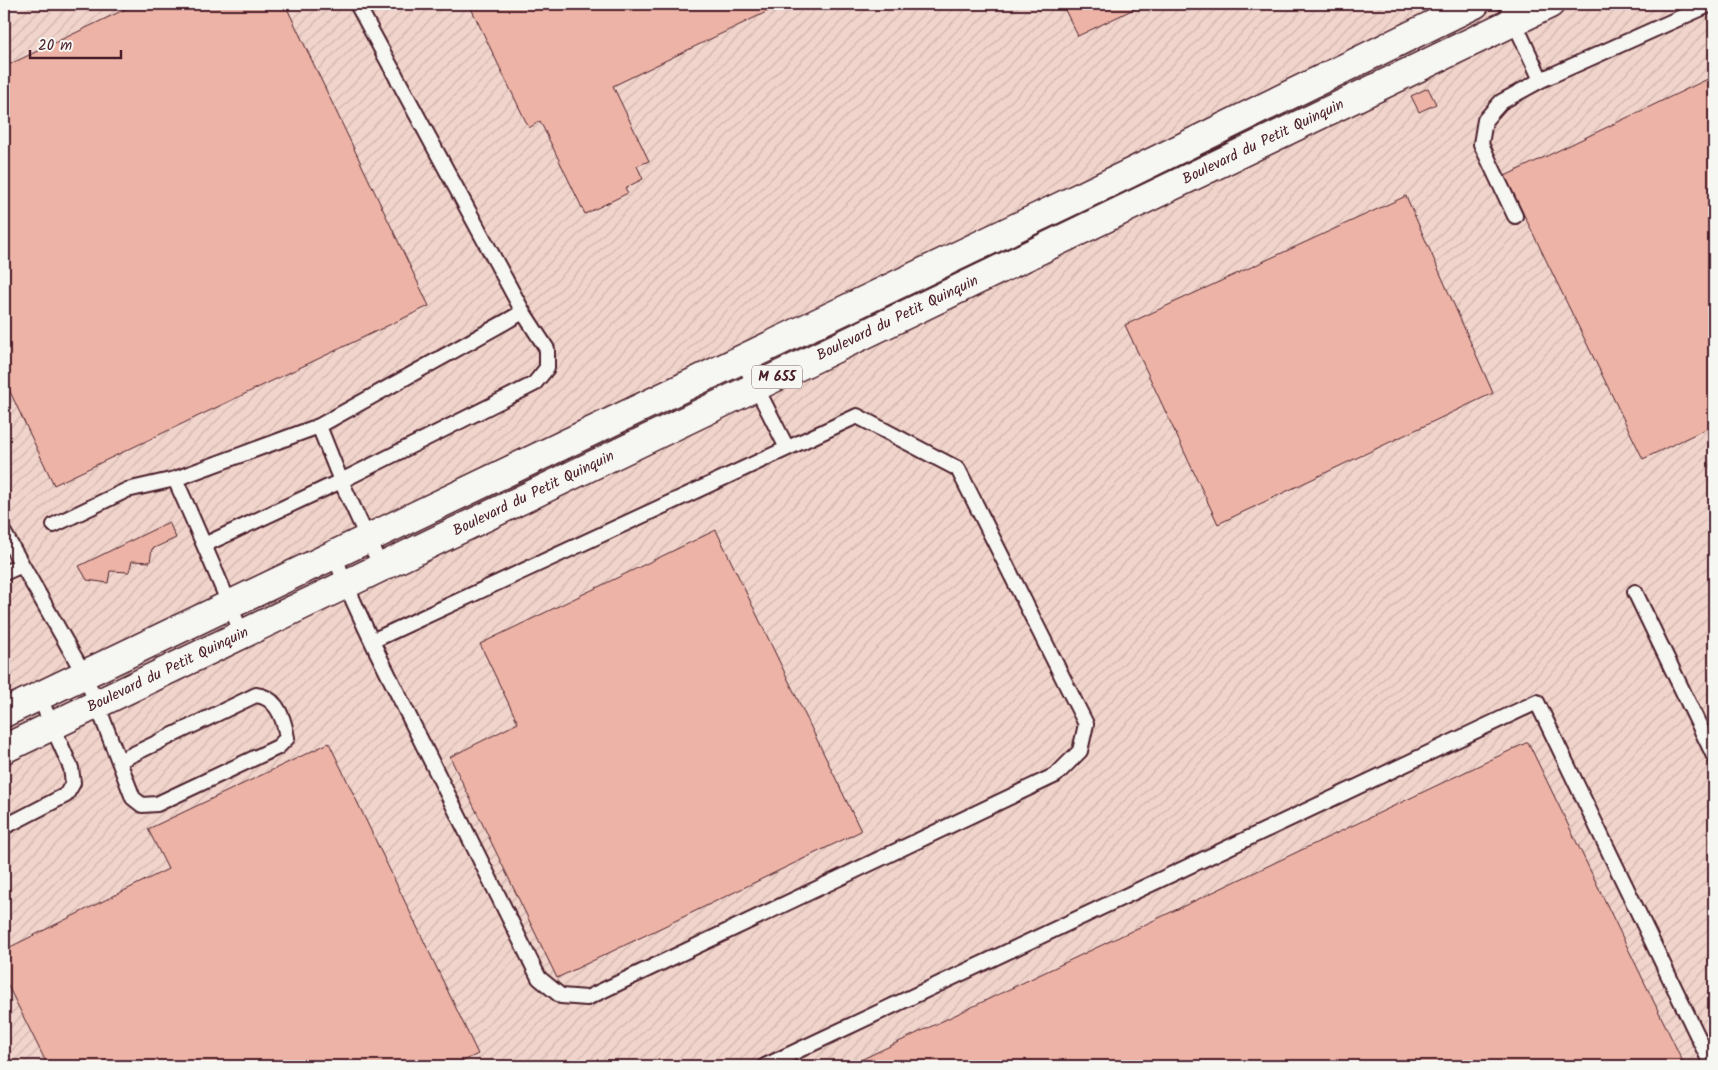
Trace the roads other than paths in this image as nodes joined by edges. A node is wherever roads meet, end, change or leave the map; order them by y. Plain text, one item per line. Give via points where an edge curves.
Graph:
1 (357, 4) edge
2 (1476, 4) edge
3 (1550, 4) edge
4 (1711, 4) edge
5 (1510, 12) edge
6 (1541, 80) junction
7 (1514, 216) dead end
8 (523, 312) junction
9 (742, 360) junction
10 (756, 387) junction
11 (319, 426) junction
12 (787, 448) junction
13 (175, 479) junction
14 (341, 480) junction
15 (54, 525) dead end
16 (4, 533) edge
17 (367, 539) junction
18 (204, 545) junction
19 (334, 554) junction
20 (22, 565) junction
21 (381, 567) junction
22 (4, 573) edge
23 (346, 584) junction
24 (1635, 592) dead end
25 (230, 604) junction
26 (242, 634) junction
27 (372, 641) junction
28 (84, 674) junction
29 (39, 696) junction
30 (98, 704) junction
31 (4, 712) edge
32 (52, 725) junction
33 (4, 749) edge
34 (1714, 756) edge
35 (119, 761) junction
36 (4, 827) edge
37 (765, 1066) edge
38 (1712, 1066) edge

1 - 8 lane
2 - 9 main road, Boulevard du Petit Quinquin / M 655
3 - 5 main road, Boulevard du Petit Quinquin / M 655
4 - 6 lane
5 - 6 lane
5 - 10 main road, Boulevard du Petit Quinquin / M 655
6 - 7 lane via 1501,102 1485,120 1481,144
8 - 11 lane
8 - 14 lane via 547,349 547,368 534,384
9 - 10 lane
9 - 17 main road, Boulevard du Petit Quinquin / M 655
10 - 12 lane
10 - 21 main road, Boulevard du Petit Quinquin / M 655
11 - 13 lane
11 - 14 lane
12 - 27 lane
12 - 27 lane via 856,416 958,469 1086,724 1080,751 1056,775 587,998 561,996 540,978
13 - 15 lane via 127,490
13 - 18 lane
14 - 17 lane
14 - 18 lane
16 - 20 lane
17 - 19 main road, Boulevard du Petit Quinquin / M 655
17 - 21 lane
18 - 25 lane
19 - 23 lane
19 - 25 main road, Boulevard du Petit Quinquin / M 655
20 - 22 lane
20 - 28 lane
21 - 23 main road, Boulevard du Petit Quinquin / M 655
23 - 26 main road, Boulevard du Petit Quinquin / M 655
23 - 27 lane
24 - 34 lane
25 - 26 lane
25 - 28 main road, Boulevard du Petit Quinquin / M 655
26 - 30 main road, Boulevard du Petit Quinquin / M 655
28 - 29 main road, Boulevard du Petit Quinquin / M 655
28 - 30 lane
29 - 31 main road, Boulevard du Petit Quinquin / M 655
29 - 32 lane
30 - 32 main road, Boulevard du Petit Quinquin / M 655
30 - 35 lane
32 - 33 main road, Boulevard du Petit Quinquin / M 655
32 - 36 lane via 71,768 73,783 66,795
35 - 35 lane via 133,798 142,805 157,804 278,746 286,738 285,726 273,702 266,696 256,695
37 - 38 lane via 1537,702

